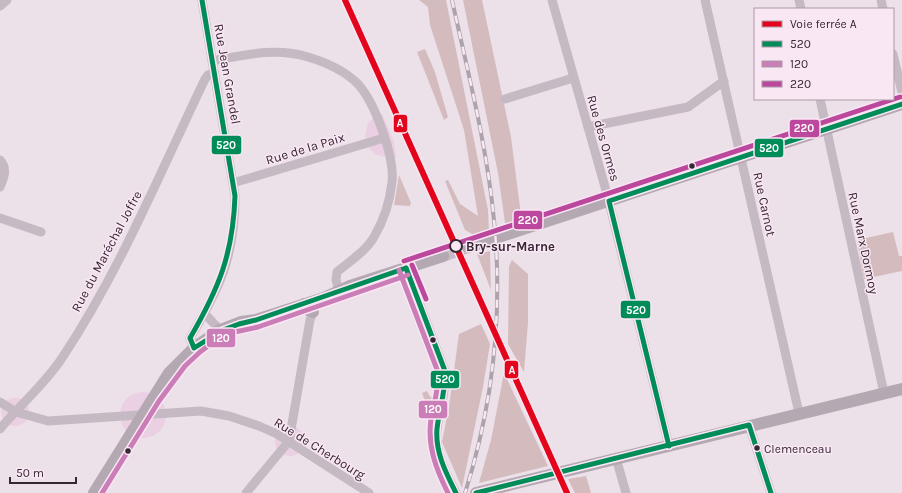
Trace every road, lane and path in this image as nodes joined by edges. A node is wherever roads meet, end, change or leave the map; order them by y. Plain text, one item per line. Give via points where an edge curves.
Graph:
1 (7, 0) edge
2 (202, 0) edge
3 (552, 0) edge
4 (705, 0) edge
5 (0, 6) edge
6 (894, 58) edge
7 (212, 61) junction
8 (214, 72) junction
9 (573, 78) junction
10 (724, 81) junction
11 (902, 92) edge
12 (506, 99) dead end
13 (820, 100) edge
14 (902, 104) edge
15 (588, 127) junction
16 (826, 129) junction
17 (384, 138) junction
18 (742, 157) junction
19 (0, 160) edge
20 (233, 183) junction
21 (0, 187) edge
22 (608, 200) junction
23 (0, 218) edge
24 (41, 232) dead end
25 (468, 247) tunnel mouth
26 (443, 256) tunnel mouth
27 (406, 268) junction
28 (339, 291) junction
29 (310, 306) junction
30 (205, 314) junction
31 (220, 330) junction
32 (194, 348) junction
33 (902, 389) edge
34 (884, 393) junction
35 (0, 402) edge
36 (16, 412) junction
37 (799, 413) junction
38 (142, 415) junction
39 (749, 425) junction
40 (0, 429) edge
41 (289, 441) junction
42 (669, 446) junction
43 (616, 458) junction
44 (94, 493) edge
45 (246, 493) edge
46 (369, 493) edge
47 (456, 493) edge
48 (476, 493) edge
49 (626, 493) edge
50 (771, 493) edge

1 - 5 street
2 - 7 street, Rue Jean Grandel
3 - 9 street, Rue des Ormes
4 - 10 street, Rue Carnot
6 - 11 street
7 - 8 street, Rue Jean Grandel
7 - 17 street via 271,52 295,54 320,61 346,75 364,91 375,109
8 - 20 street, Rue Jean Grandel
8 - 36 street, Rue du Maréchal Joffre via 205,79 134,231 95,303 62,359
9 - 12 street
9 - 15 street, Rue des Ormes
10 - 15 street via 688,107
10 - 18 street, Rue Carnot
13 - 16 street, Rue Marx Dormoy
14 - 16 main road
15 - 22 street, Rue des Ormes
16 - 18 main road
16 - 34 street, Rue Marx Dormoy
17 - 20 street, Rue de la Paix
17 - 28 street via 393,171 387,207 374,238 338,272 336,280
18 - 22 main road
18 - 37 street, Rue Carnot
19 - 21 street via 5,174
20 - 30 street, Rue Jean Grandel via 233,241 224,273
22 - 25 main road
22 - 42 street, Rue des Ormes
23 - 24 street
26 - 27 main road
27 - 28 main road
27 - 47 street via 445,371 446,386 437,428 438,452
28 - 29 main road
29 - 31 main road via 241,322
29 - 41 street
30 - 31 street
30 - 32 street, Rue Jean Grandel via 190,338
31 - 32 main road
32 - 38 main road via 169,373
33 - 34 main road
34 - 37 main road
35 - 36 street, Rue de Cherbourg
36 - 38 street, Rue de Cherbourg via 48,421
36 - 40 street, Rue du Maréchal Joffre
37 - 39 main road
38 - 41 street, Rue de Cherbourg via 201,411 229,416 259,426
38 - 44 main road
39 - 42 main road
39 - 50 street
41 - 45 street
41 - 46 street, Rue de Cherbourg
42 - 43 main road
43 - 48 main road
43 - 49 street

